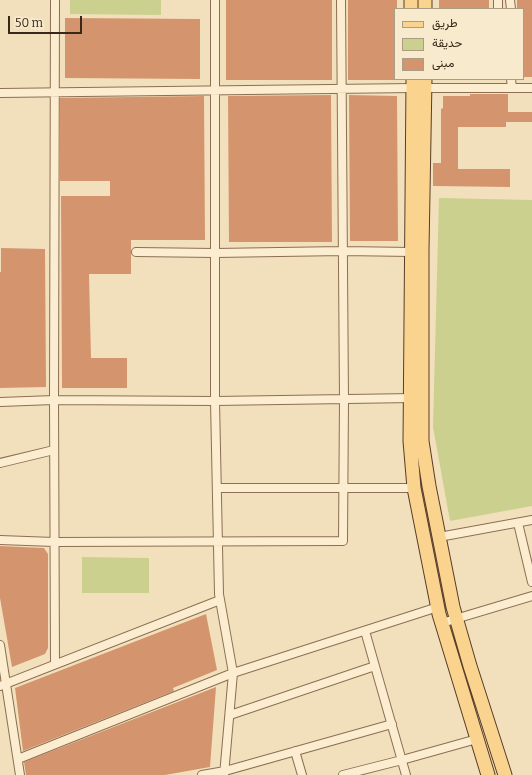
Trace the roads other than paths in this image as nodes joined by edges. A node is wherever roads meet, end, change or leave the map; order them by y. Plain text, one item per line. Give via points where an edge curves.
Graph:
1 (55, 0) edge
2 (215, 0) edge
3 (341, 0) edge
4 (499, 80) edge
5 (512, 80) edge
6 (419, 83) edge
7 (499, 88) junction
8 (512, 88) junction
9 (532, 88) edge
10 (342, 89) junction
11 (215, 91) junction
12 (0, 93) edge
13 (55, 93) junction
14 (136, 252) dead end
15 (343, 252) junction
16 (412, 252) junction
17 (215, 253) junction
18 (416, 398) junction
19 (344, 399) junction
20 (54, 400) junction
21 (215, 401) junction
22 (0, 402) edge
23 (54, 450) junction
24 (0, 463) edge
25 (217, 488) junction
26 (414, 488) junction
27 (344, 489) junction
28 (532, 520) edge
29 (518, 523) junction
30 (439, 537) junction
31 (0, 540) edge
32 (218, 541) junction
33 (54, 542) junction
34 (532, 582) edge
35 (532, 597) edge
36 (220, 600) junction
37 (438, 607) junction
38 (457, 619) junction
39 (442, 623) junction
40 (365, 631) junction
41 (0, 645) edge
42 (55, 664) junction
43 (375, 666) junction
44 (233, 673) junction
45 (3, 685) edge
46 (230, 715) junction
47 (392, 724) junction
48 (477, 738) junction
49 (295, 751) junction
50 (18, 760) junction
51 (402, 760) junction
52 (224, 773) edge
53 (20, 775) edge
54 (202, 775) edge
55 (302, 775) edge
56 (343, 775) edge
57 (406, 775) edge
58 (488, 775) edge
59 (505, 775) edge

1 - 13 street
2 - 11 street
3 - 10 street
4 - 7 street
5 - 8 street
6 - 7 street
6 - 10 street
6 - 16 main road
6 - 18 main road via 422,250
7 - 8 street
8 - 9 street
10 - 11 street
10 - 15 street
11 - 13 street
11 - 17 street
12 - 13 street
13 - 20 street
14 - 17 street
15 - 16 street
15 - 17 street
15 - 19 street
16 - 18 main road
17 - 21 street
18 - 19 street
18 - 26 main road via 410,440
18 - 30 main road
19 - 21 street
19 - 27 street
20 - 21 street
20 - 22 street
20 - 23 street
21 - 25 street
23 - 24 street
23 - 33 street
25 - 27 street
25 - 32 street
26 - 27 street
26 - 37 main road
27 - 32 street via 343,541
28 - 29 street
29 - 30 street
29 - 34 street
30 - 38 main road
31 - 33 street
32 - 33 street
32 - 36 street
33 - 42 street
35 - 38 street
36 - 42 street
36 - 44 street
37 - 39 main road
37 - 40 street
38 - 39 street
38 - 59 main road
39 - 48 main road
40 - 43 street
40 - 44 street
41 - 45 street
42 - 45 street
43 - 46 street
43 - 47 street
44 - 46 street
44 - 50 street
45 - 50 street
46 - 52 street
47 - 49 street
47 - 51 street
48 - 51 street
48 - 58 main road
49 - 52 street
49 - 55 street
50 - 53 street
51 - 56 street
51 - 57 street
52 - 54 street

